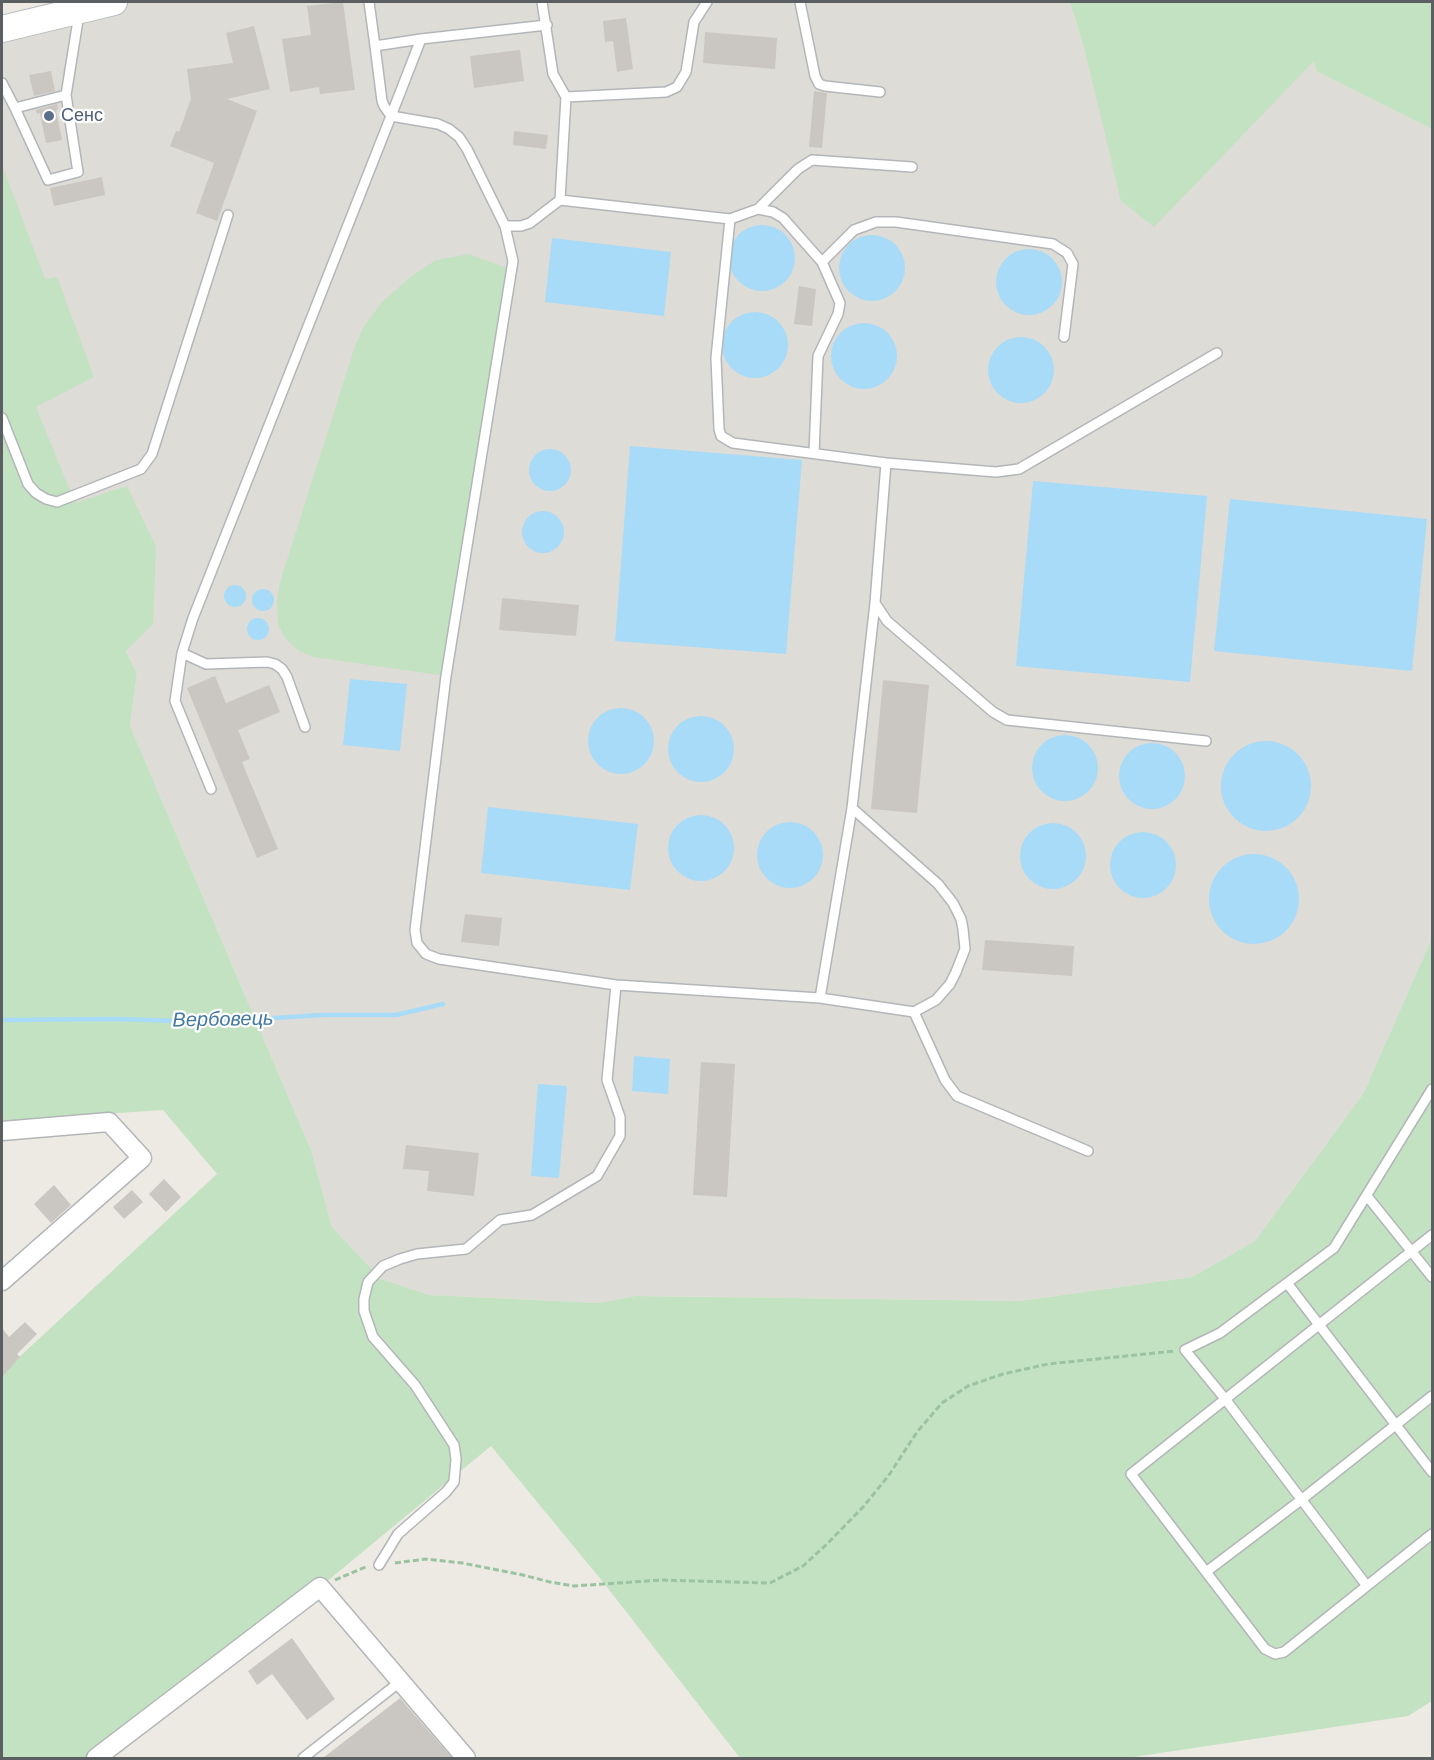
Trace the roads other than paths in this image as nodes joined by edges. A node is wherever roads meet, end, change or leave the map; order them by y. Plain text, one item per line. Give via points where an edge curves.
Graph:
1 (114, 2) edge
2 (369, 2) edge
3 (543, 2) edge
4 (707, 2) edge
5 (800, 2) edge
6 (79, 9) junction
7 (547, 25) junction
8 (2, 29) edge
9 (421, 39) junction
10 (375, 46) junction
11 (2, 83) edge
12 (880, 92) dead end
13 (66, 95) junction
14 (566, 98) junction
15 (15, 108) junction
16 (391, 116) junction
17 (912, 167) dead end
18 (560, 200) junction
19 (758, 209) junction
20 (228, 214) dead end
21 (730, 219) junction
22 (505, 226) junction
23 (822, 262) junction
24 (1064, 337) dead end
25 (1217, 353) dead end
26 (2, 418) edge
27 (814, 453) junction
28 (886, 463) junction
29 (875, 603) junction
30 (182, 654) junction
31 (305, 727) dead end
32 (1206, 741) dead end
33 (211, 789) dead end
34 (852, 808) junction
35 (616, 985) junction
36 (820, 998) junction
37 (914, 1012) junction
38 (1432, 1089) edge
39 (2, 1131) edge
40 (1088, 1151) dead end
41 (1367, 1196) junction
42 (1432, 1235) edge
43 (1413, 1251) junction
44 (1432, 1277) edge
45 (2, 1281) edge
46 (1287, 1283) junction
47 (1319, 1326) junction
48 (1432, 1396) edge
49 (1226, 1400) junction
50 (1396, 1424) junction
51 (1432, 1472) edge
52 (1301, 1500) junction
53 (1432, 1534) edge
54 (379, 1565) road end
55 (1206, 1572) junction
56 (1367, 1586) junction
57 (401, 1681) junction
58 (96, 1758) edge
59 (303, 1758) edge
60 (466, 1758) edge

1 - 6 street
2 - 10 lane
3 - 7 lane
4 - 14 lane via 694,22 686,72 677,87 666,92
5 - 12 lane via 819,84
6 - 8 street
6 - 13 lane
7 - 9 lane
7 - 14 lane via 553,74
9 - 10 lane
9 - 16 lane
10 - 16 lane via 382,100
11 - 15 lane
13 - 15 lane
13 - 15 lane via 78,172 48,180
14 - 18 lane
16 - 22 lane via 438,124 459,137
16 - 30 lane
17 - 19 lane via 812,160
18 - 21 lane
18 - 22 lane via 530,223
19 - 21 lane
19 - 23 lane via 783,218
20 - 26 lane via 150,460 141,469 57,502 46,499 28,484
21 - 27 lane via 716,358 720,433 733,443
22 - 35 lane via 513,261 446,676 415,938 421,949 439,959
23 - 24 lane via 854,230 876,222 1053,244 1067,253 1073,264
23 - 27 lane via 840,303 818,357
25 - 28 lane via 1018,469 996,472
27 - 28 lane
28 - 29 lane
29 - 32 lane via 887,621 993,712 1008,720
29 - 34 lane
30 - 31 lane via 206,664 275,664 287,677
30 - 33 lane via 175,701
34 - 36 lane
34 - 37 lane via 938,884 961,920 964,949 950,984 936,1000
35 - 36 lane
35 - 54 lane via 607,1080 620,1117 620,1136 597,1176 532,1215 501,1220 466,1249 400,1259 383,1266 368,1282 364,1311 373,1337 415,1385 454,1445 456,1459 454,1482 398,1534
36 - 37 lane
37 - 40 lane via 945,1080 957,1096
38 - 41 lane
39 - 45 street via 109,1122 142,1158
41 - 43 lane
41 - 46 lane via 1334,1248
42 - 43 lane
43 - 44 lane
43 - 47 lane
46 - 47 lane
46 - 49 lane via 1220,1333 1185,1350
47 - 49 lane
47 - 50 lane
48 - 50 lane
49 - 52 lane
49 - 55 lane via 1131,1474
50 - 51 lane
50 - 52 lane
52 - 55 lane
52 - 56 lane
53 - 56 lane
55 - 56 lane via 1265,1649 1275,1654 1284,1652
57 - 58 street via 320,1587
57 - 59 lane
57 - 60 street

